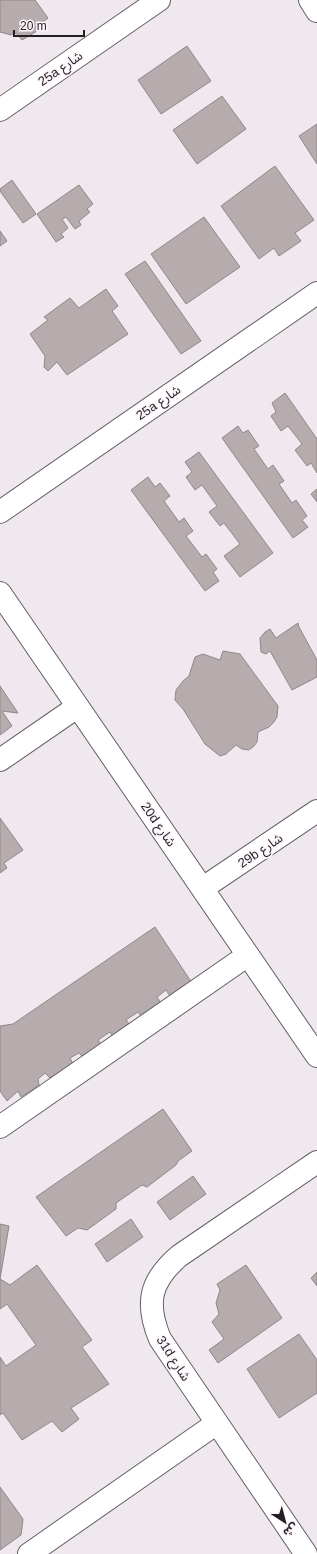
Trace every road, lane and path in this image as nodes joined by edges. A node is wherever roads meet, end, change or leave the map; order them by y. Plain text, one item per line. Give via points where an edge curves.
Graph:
1 (160, 0) edge
2 (310, 0) edge
3 (317, 10) edge
4 (0, 110) edge
5 (317, 293) edge
6 (0, 512) edge
7 (0, 592) edge
8 (77, 707) junction
9 (0, 760) edge
10 (317, 811) edge
11 (203, 888) junction
12 (248, 955) junction
13 (317, 1056) edge
14 (0, 1127) edge
15 (317, 1162) edge
16 (217, 1423) junction
17 (29, 1554) edge
18 (306, 1554) edge

1 - 4 street, 25a شارع
2 - 3 street
5 - 6 street, 25a شارع
7 - 8 street, 20d شارع
8 - 9 street
8 - 11 street, 20d شارع
10 - 11 street, 29b شارع
11 - 12 street, 20d شارع
12 - 13 street, 20d شارع
12 - 14 street
15 - 16 street, 31d شارع via 179,1256 158,1279 151,1309 160,1339
16 - 17 street
16 - 18 street, 31d شارع

